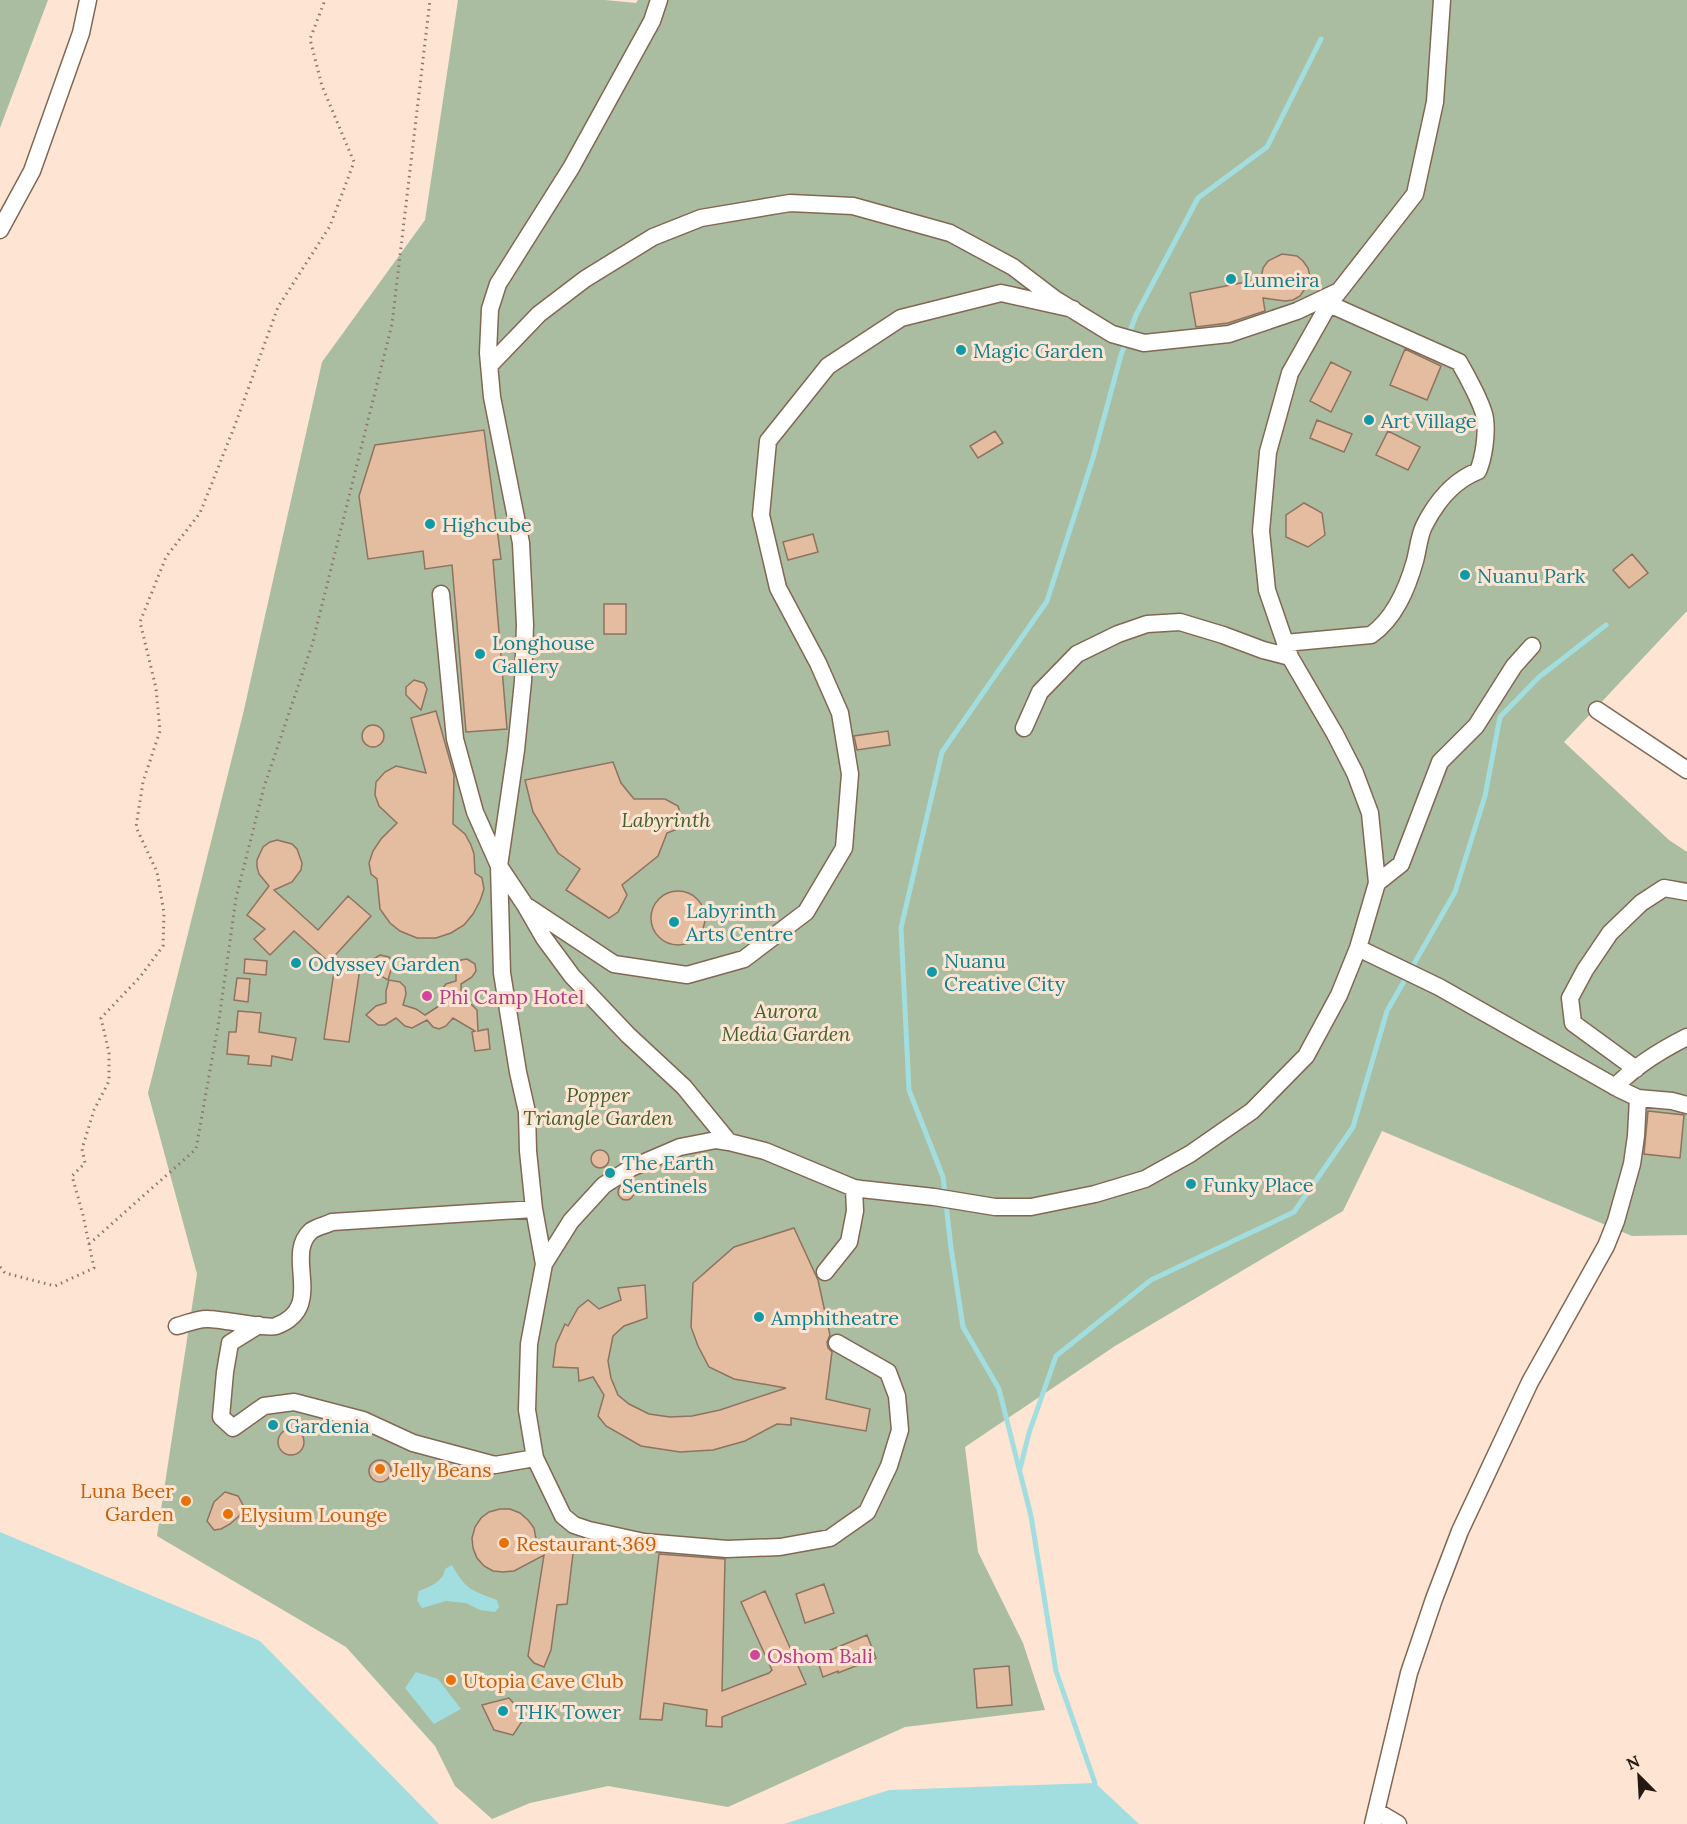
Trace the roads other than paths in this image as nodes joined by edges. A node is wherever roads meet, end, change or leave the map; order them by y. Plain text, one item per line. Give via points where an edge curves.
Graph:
1 (88, 0) edge
2 (659, 0) edge
3 (1442, 0) edge
4 (0, 230) edge
5 (1334, 298) junction
6 (1073, 309) junction
7 (489, 366) junction
8 (441, 594) dead end
9 (1532, 646) dead end
10 (1287, 650) junction
11 (1597, 710) dead end
12 (1024, 728) dead end
13 (1687, 770) edge
14 (499, 866) junction
15 (1377, 883) junction
16 (1687, 892) edge
17 (525, 905) junction
18 (1358, 948) junction
19 (1687, 1037) edge
20 (1636, 1069) junction
21 (1615, 1087) junction
22 (1638, 1098) junction
23 (1687, 1105) edge
24 (729, 1142) junction
25 (854, 1188) junction
26 (534, 1209) junction
27 (544, 1264) junction
28 (825, 1272) dead end
29 (260, 1325) junction
30 (177, 1326) dead end
31 (837, 1343) dead end
32 (535, 1458) junction
33 (1375, 1818) edge
34 (1398, 1824) edge

1 - 4 street via 81,33 32,171
2 - 7 street via 652,21 576,159 498,284 490,309
3 - 5 street via 1435,102 1416,194
5 - 6 street via 1229,334 1144,342 1112,334
5 - 10 street via 1290,373 1268,452 1261,531 1267,590
5 - 10 street via 1460,362 1485,417 1483,460 1478,471 1463,477 1446,493 1423,527 1401,599 1382,628 1371,635
6 - 7 street via 1013,267 950,234 853,206 790,203 701,218 653,237 585,279 539,314
6 - 17 street via 1001,293 901,318 828,366 768,441 761,515 778,588 840,713 850,774 844,848 806,912 744,959 687,975 614,964
7 - 14 street via 521,543 525,625 516,750
8 - 14 street via 454,739 475,812
9 - 15 street via 1514,666 1476,726 1440,762 1401,864
10 - 12 street via 1263,650 1179,622 1147,624 1077,654 1040,692
10 - 15 street via 1355,773 1370,813
11 - 13 street
14 - 17 street
14 - 26 street via 502,973 527,1112
15 - 18 street
16 - 20 street via 1664,888 1641,903 1610,933 1570,998 1573,1023
17 - 24 street via 572,976 684,1087
18 - 21 street via 1439,987
18 - 25 street via 1339,995 1305,1056 1252,1111 1190,1154 1145,1179 1031,1208 995,1207
19 - 20 street
20 - 21 street
21 - 22 street
22 - 23 street
22 - 33 street via 1632,1164 1616,1221 1530,1382 1460,1530 1409,1673
24 - 25 street via 765,1151
24 - 27 street via 716,1140 680,1147 631,1168 604,1185 571,1221
25 - 28 street via 855,1211 849,1242
26 - 27 street
26 - 29 street via 332,1222 312,1230 303,1242 304,1294 294,1315 274,1327
27 - 32 street via 529,1344 527,1410
29 - 30 street via 206,1318
29 - 32 street via 230,1343 221,1417 233,1428 264,1406 294,1402 363,1420 413,1443 495,1465
31 - 32 street via 888,1371 897,1396 900,1430 889,1466 867,1512 830,1538 727,1549 644,1542 589,1530 563,1516
33 - 34 street

